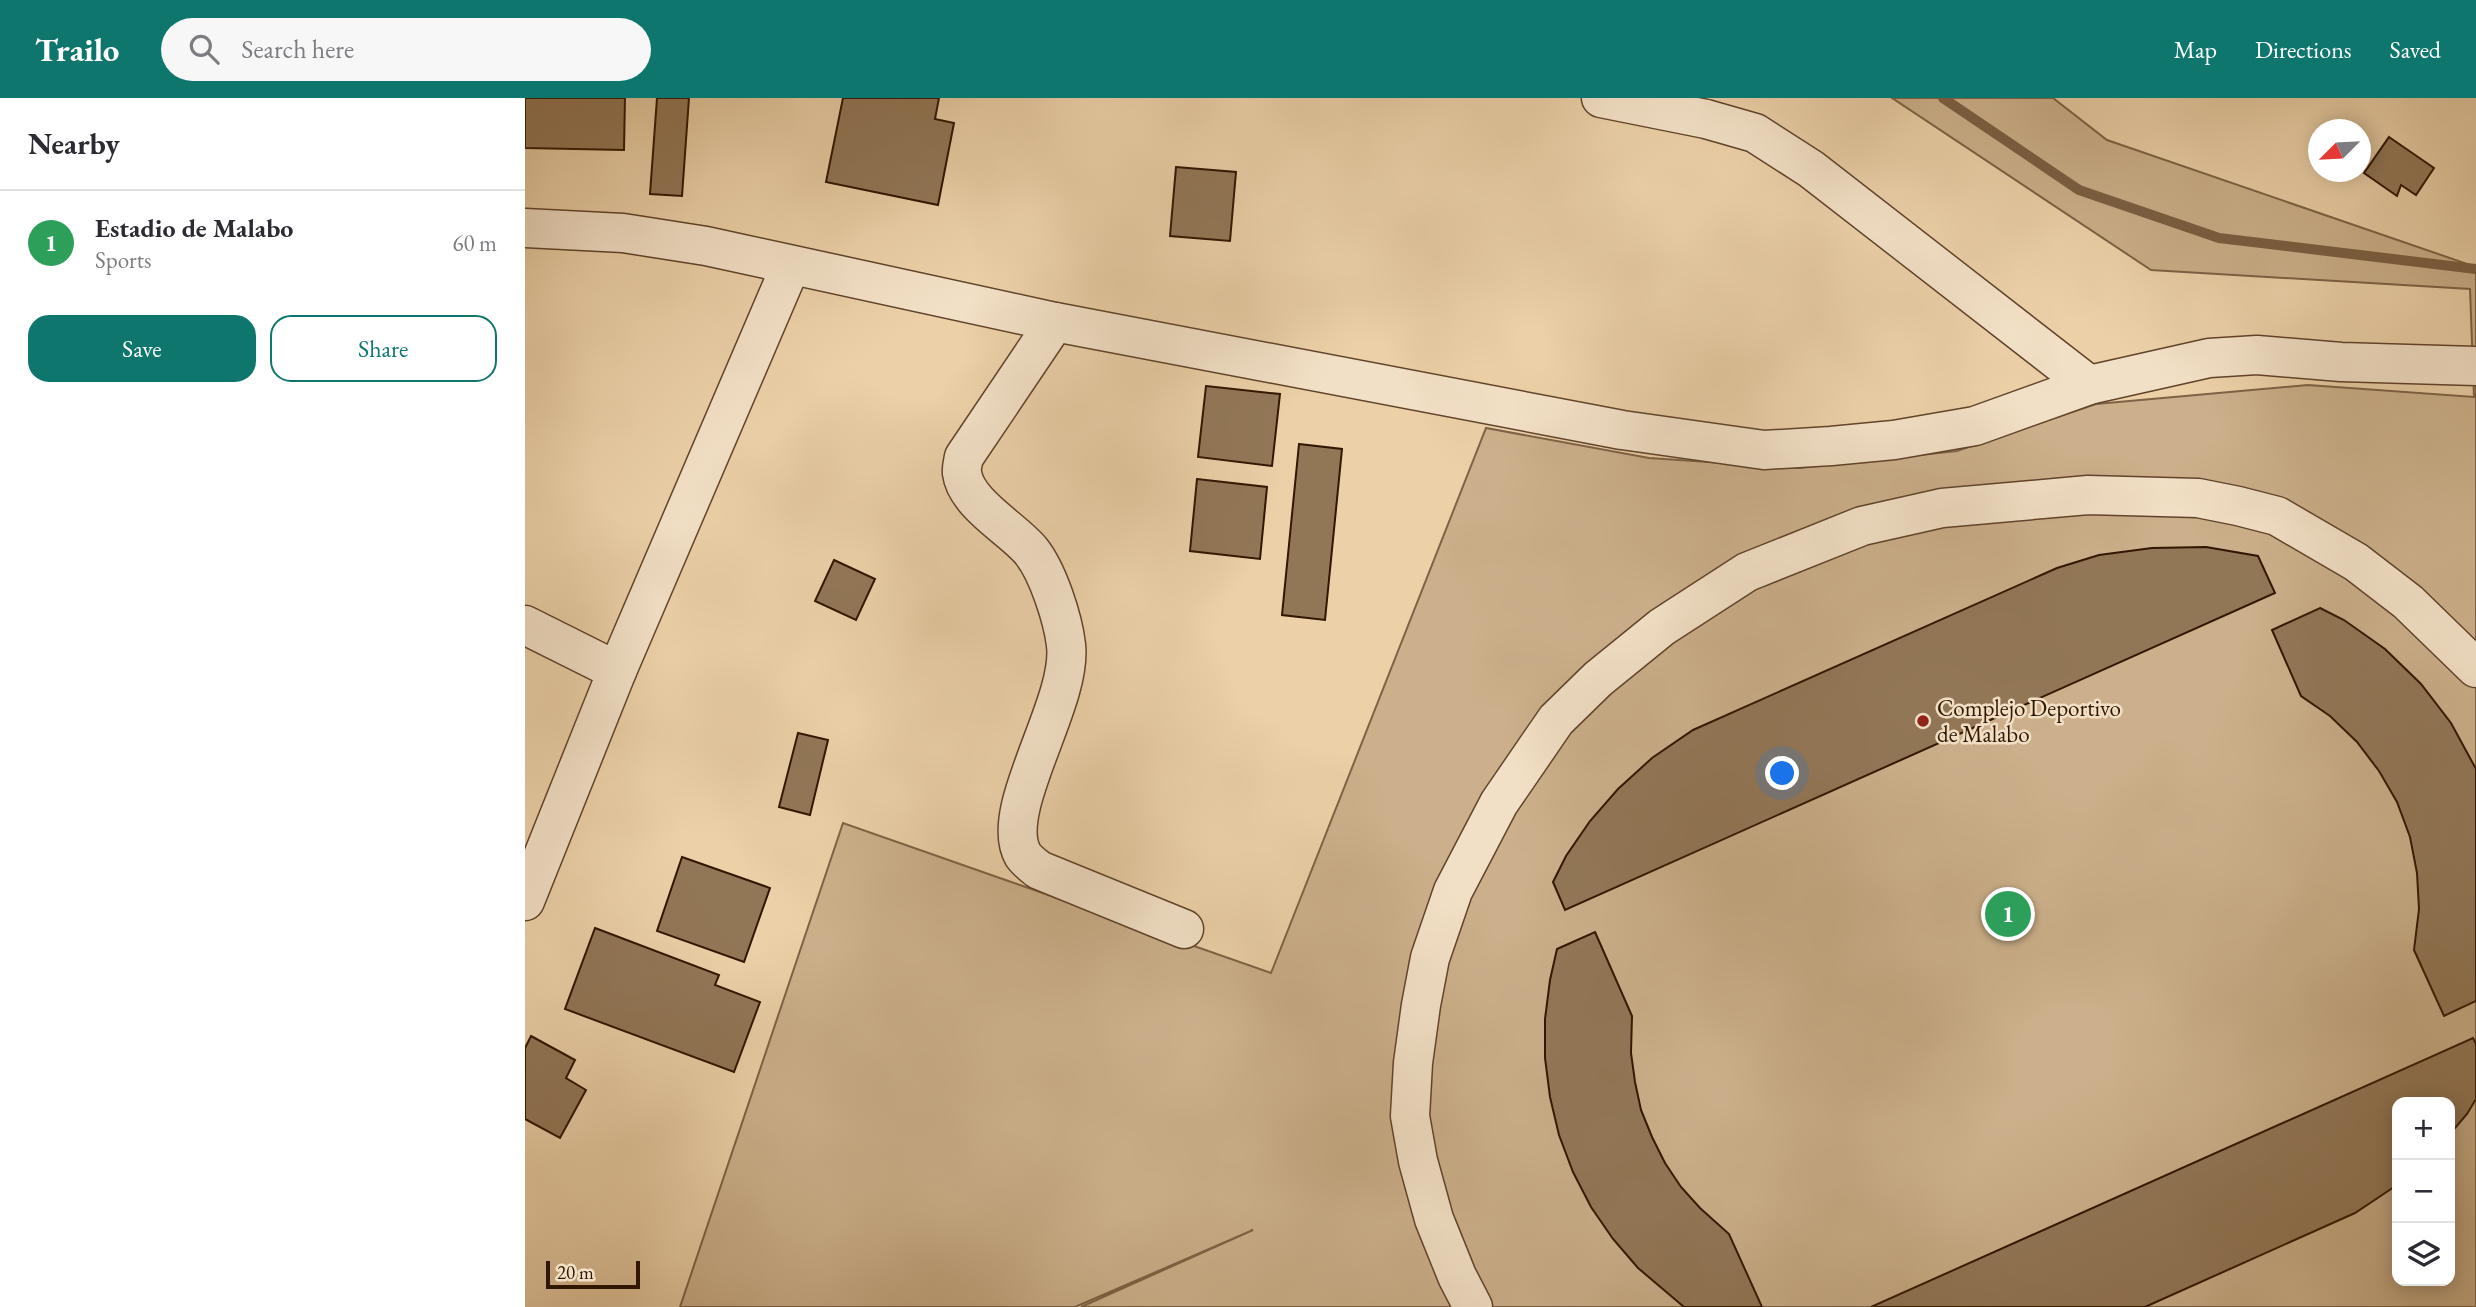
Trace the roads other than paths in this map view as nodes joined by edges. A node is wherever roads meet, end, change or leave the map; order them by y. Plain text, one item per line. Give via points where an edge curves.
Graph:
1 (1601, 98) edge
2 (525, 228) edge
3 (791, 265) junction
4 (1055, 322) junction
5 (2476, 366) edge
6 (2089, 385) junction
7 (525, 625) edge
8 (2476, 668) edge
9 (617, 671) junction
10 (525, 901) edge
11 (1184, 929) dead end
12 (1473, 1307) edge

1 - 6 street via 1755,133 1811,169
2 - 3 street via 623,233
3 - 4 street
3 - 9 street
4 - 6 street via 1622,430 1764,450 1894,440 1975,426
4 - 11 street via 964,457 961,473 969,493 1033,553 1059,608 1067,648 1061,690 1017,817 1019,844 1024,857 1038,870
5 - 6 street via 2257,355 2210,358
7 - 9 street
8 - 12 street via 2408,602 2356,562 2277,516 2198,498 2088,495 1942,508 1849,530 1747,572 1662,627 1556,720 1499,803 1453,891 1430,958 1421,1005 1411,1116 1417,1161 1434,1219
9 - 10 street

